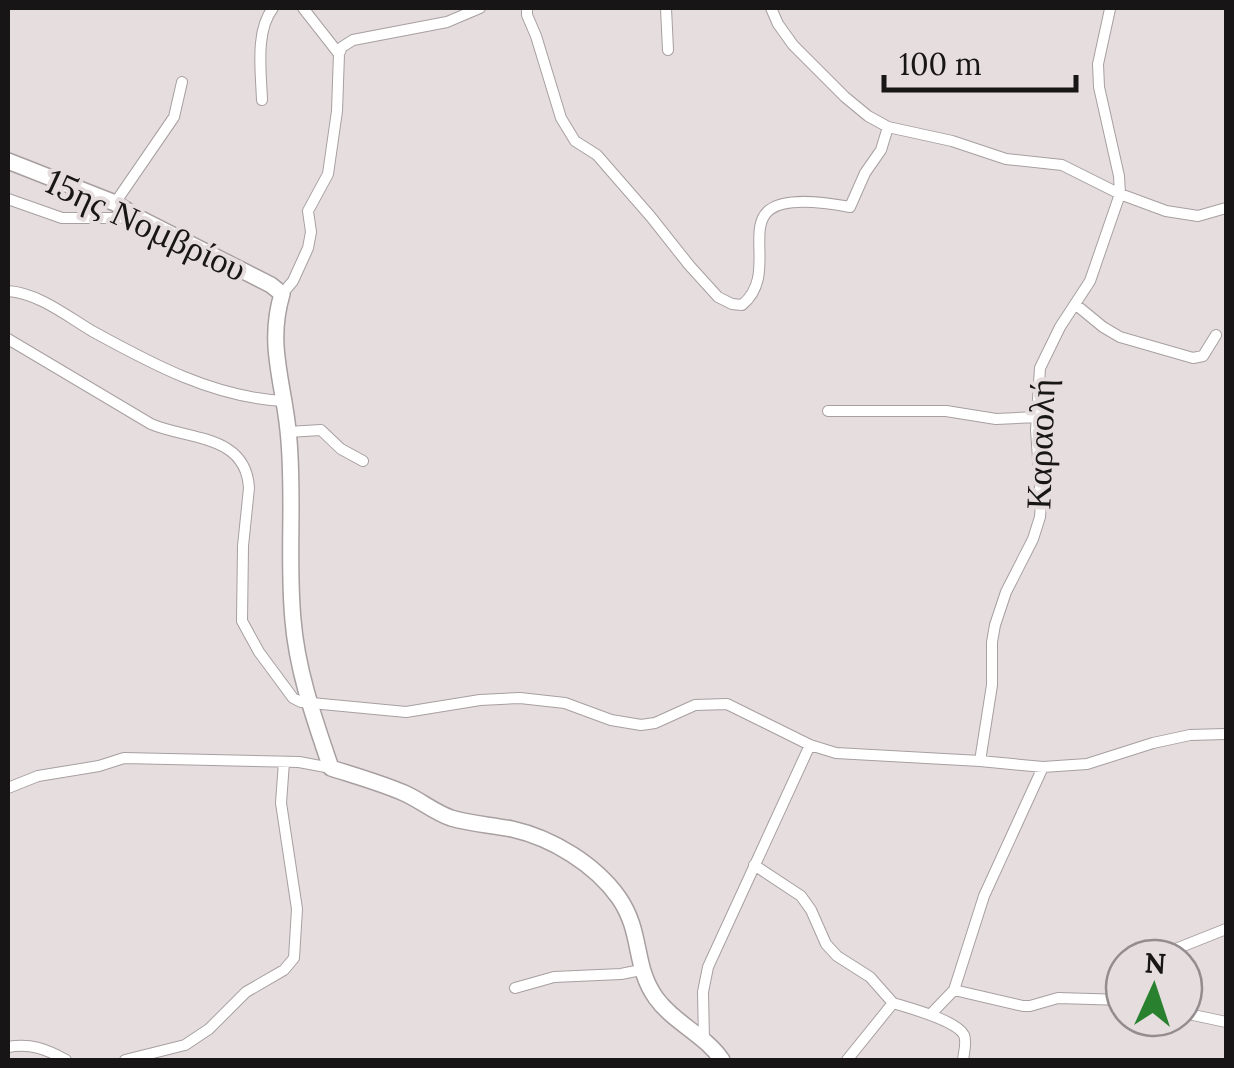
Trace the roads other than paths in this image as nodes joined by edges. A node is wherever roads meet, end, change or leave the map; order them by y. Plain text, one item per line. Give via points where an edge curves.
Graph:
1 (273, 8) edge
2 (303, 8) edge
3 (480, 8) edge
4 (526, 8) edge
5 (666, 8) edge
6 (771, 8) edge
7 (1110, 9) edge
8 (668, 50) dead end
9 (338, 54) junction
10 (182, 82) dead end
11 (262, 100) dead end
12 (888, 127) junction
13 (8, 161) edge
14 (1120, 194) junction
15 (8, 199) edge
16 (116, 203) junction
17 (1226, 208) edge
18 (139, 218) junction
19 (8, 291) edge
20 (282, 294) junction
21 (1075, 304) junction
22 (1216, 335) dead end
23 (8, 339) edge
24 (283, 401) junction
25 (828, 411) dead end
26 (1037, 417) junction
27 (288, 432) junction
28 (363, 461) dead end
29 (310, 704) junction
30 (1226, 734) edge
31 (810, 745) junction
32 (980, 761) junction
33 (284, 762) junction
34 (1043, 767) junction
35 (331, 768) junction
36 (8, 788) edge
37 (754, 865) junction
38 (642, 970) junction
39 (515, 988) dead end
40 (954, 990) junction
41 (1104, 999) edge
42 (893, 1003) junction
43 (930, 1015) junction
44 (704, 1041) junction
45 (8, 1046) edge
46 (66, 1060) edge
47 (124, 1060) edge
48 (722, 1060) edge
49 (847, 1060) edge
50 (963, 1060) edge

1 - 11 street via 262,34
2 - 9 street
3 - 9 street via 448,22 353,40
4 - 12 street via 574,141 597,156 688,265 732,304 754,292 758,232 767,212 798,201 850,207
5 - 8 street
6 - 12 street via 793,45 846,98
7 - 14 street via 1099,87
9 - 20 street via 328,174 308,211 308,248
10 - 16 street via 174,117
12 - 14 street via 1006,159 1054,163
13 - 16 main road, 15ης Νομβρίου
14 - 17 street via 1188,215
14 - 21 street, Καραολή via 1090,281
15 - 18 street via 62,218
16 - 18 main road, 15ης Νομβρίου
18 - 20 main road, 15ης Νομβρίου
19 - 24 street via 32,297 198,384
20 - 24 main road via 274,343
21 - 22 street via 1120,337 1193,358 1203,356
21 - 26 street, Καραολή via 1042,361
23 - 29 street via 152,424 208,438 241,461 248,488 242,622 293,698
24 - 27 main road
25 - 26 street
26 - 32 street, Καραολή via 1040,517 995,626
27 - 28 street via 321,430
27 - 29 main road via 293,624
29 - 31 street via 406,712 520,698 641,725 696,705 727,704
29 - 35 main road
30 - 34 street via 1190,735 1086,764
31 - 32 street via 836,754
31 - 37 street
32 - 34 street
33 - 35 street
33 - 36 street via 124,758
33 - 47 street via 282,823 297,908 294,958 193,1040
34 - 40 street via 984,896
35 - 38 main road via 449,817 544,839 573,856 604,879 628,910
37 - 42 street via 800,896 826,944 870,976
37 - 44 street via 704,981
38 - 39 street via 554,976
38 - 44 main road via 662,1006
40 - 41 street via 1023,1006 1058,998
40 - 43 street
42 - 43 street
42 - 49 street
43 - 50 street via 963,1033
44 - 48 main road
45 - 46 street via 34,1046

